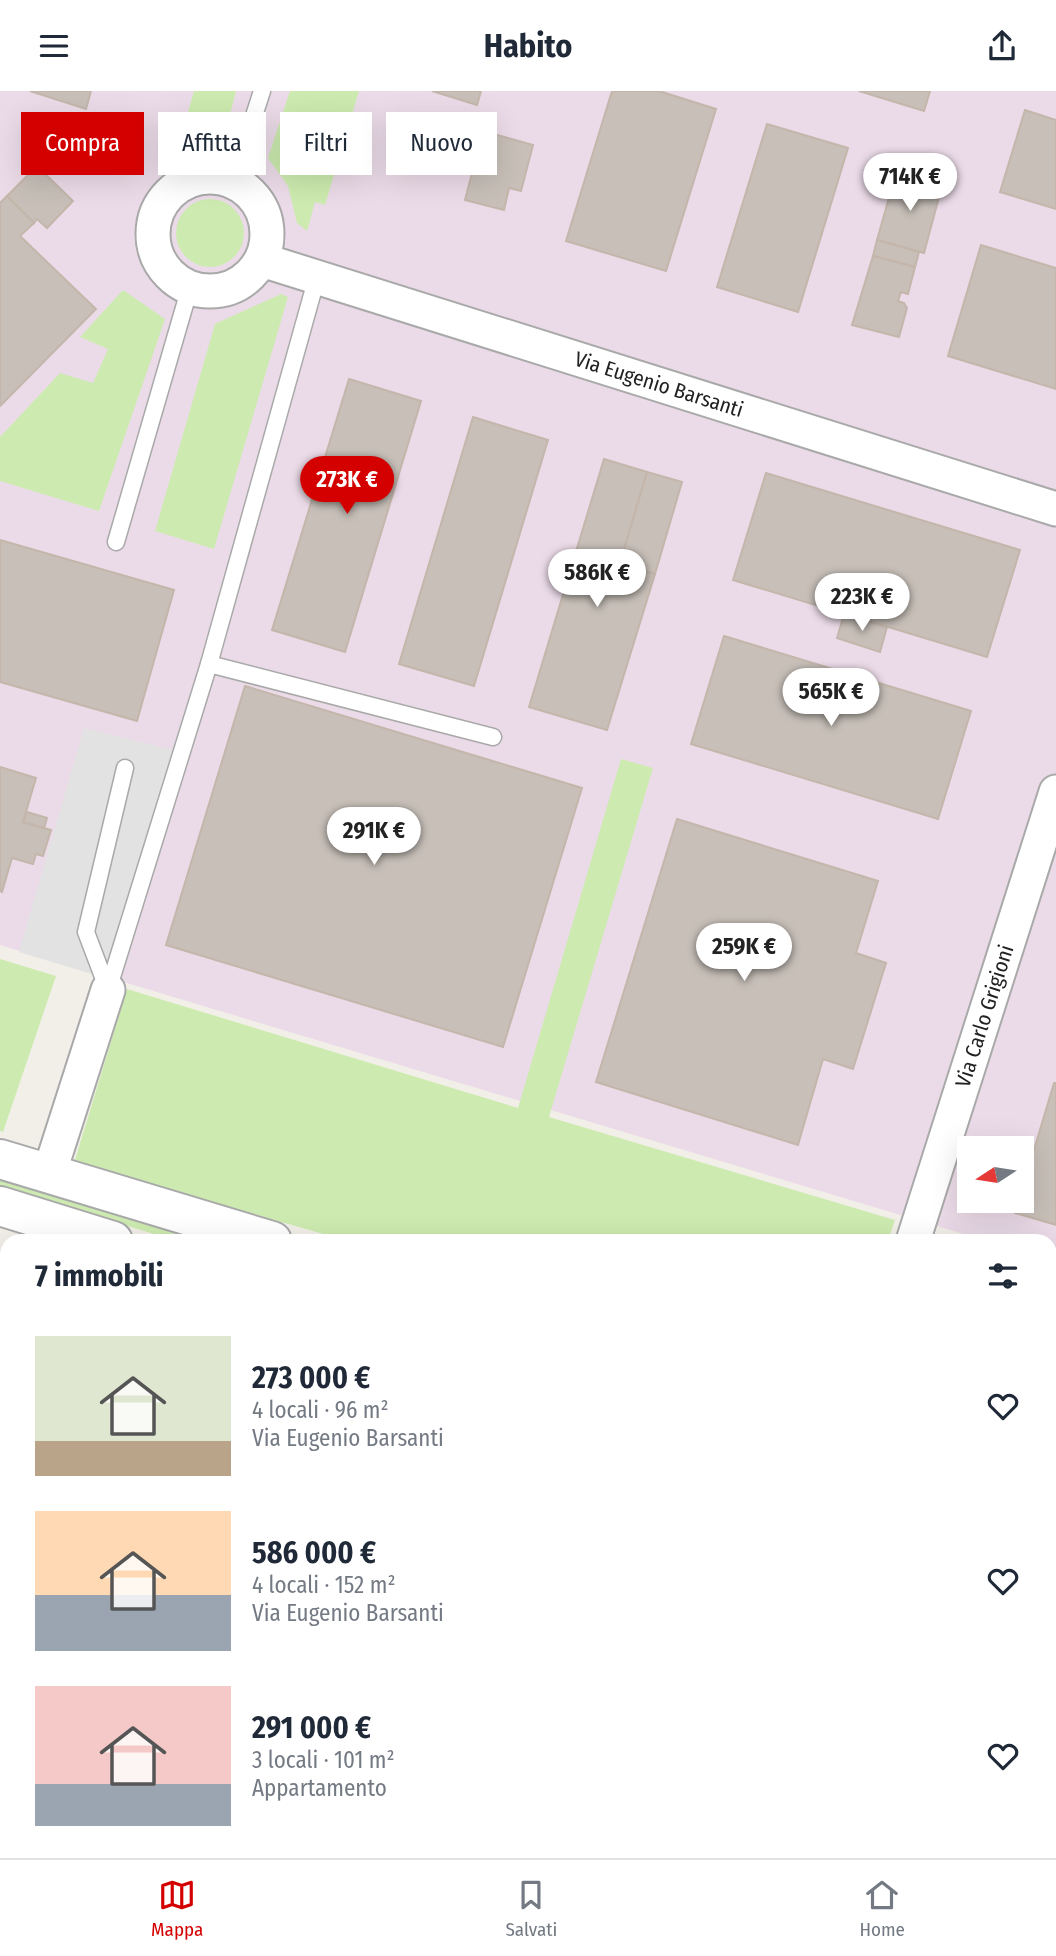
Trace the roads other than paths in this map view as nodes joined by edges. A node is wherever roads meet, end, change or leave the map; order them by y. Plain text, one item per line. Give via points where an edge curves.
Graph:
1 (262, 91) edge
2 (233, 181) junction
3 (261, 260) junction
4 (317, 277) junction
5 (190, 287) junction
6 (1056, 509) edge
7 (116, 541) dead end
8 (209, 664) junction
9 (493, 737) dead end
10 (125, 768) dead end
11 (1056, 792) edge
12 (108, 990) junction
13 (0, 1159) edge
14 (49, 1174) junction
15 (0, 1206) edge
16 (90, 1234) edge
17 (249, 1234) edge
18 (916, 1234) edge

1 - 2 lane
2 - 3 street via 253,195 263,212 267,240
2 - 5 street via 214,176 191,179 164,199 155,217 153,239 158,258 172,277
3 - 4 street, Via Eugenio Barsanti
3 - 5 street via 240,282 222,290
4 - 6 street, Via Eugenio Barsanti
4 - 8 lane
5 - 7 lane
8 - 9 lane
8 - 12 lane
10 - 12 lane via 86,932
11 - 18 street, Via Carlo Grigioni
12 - 14 street
13 - 14 street
14 - 17 street
15 - 16 street

